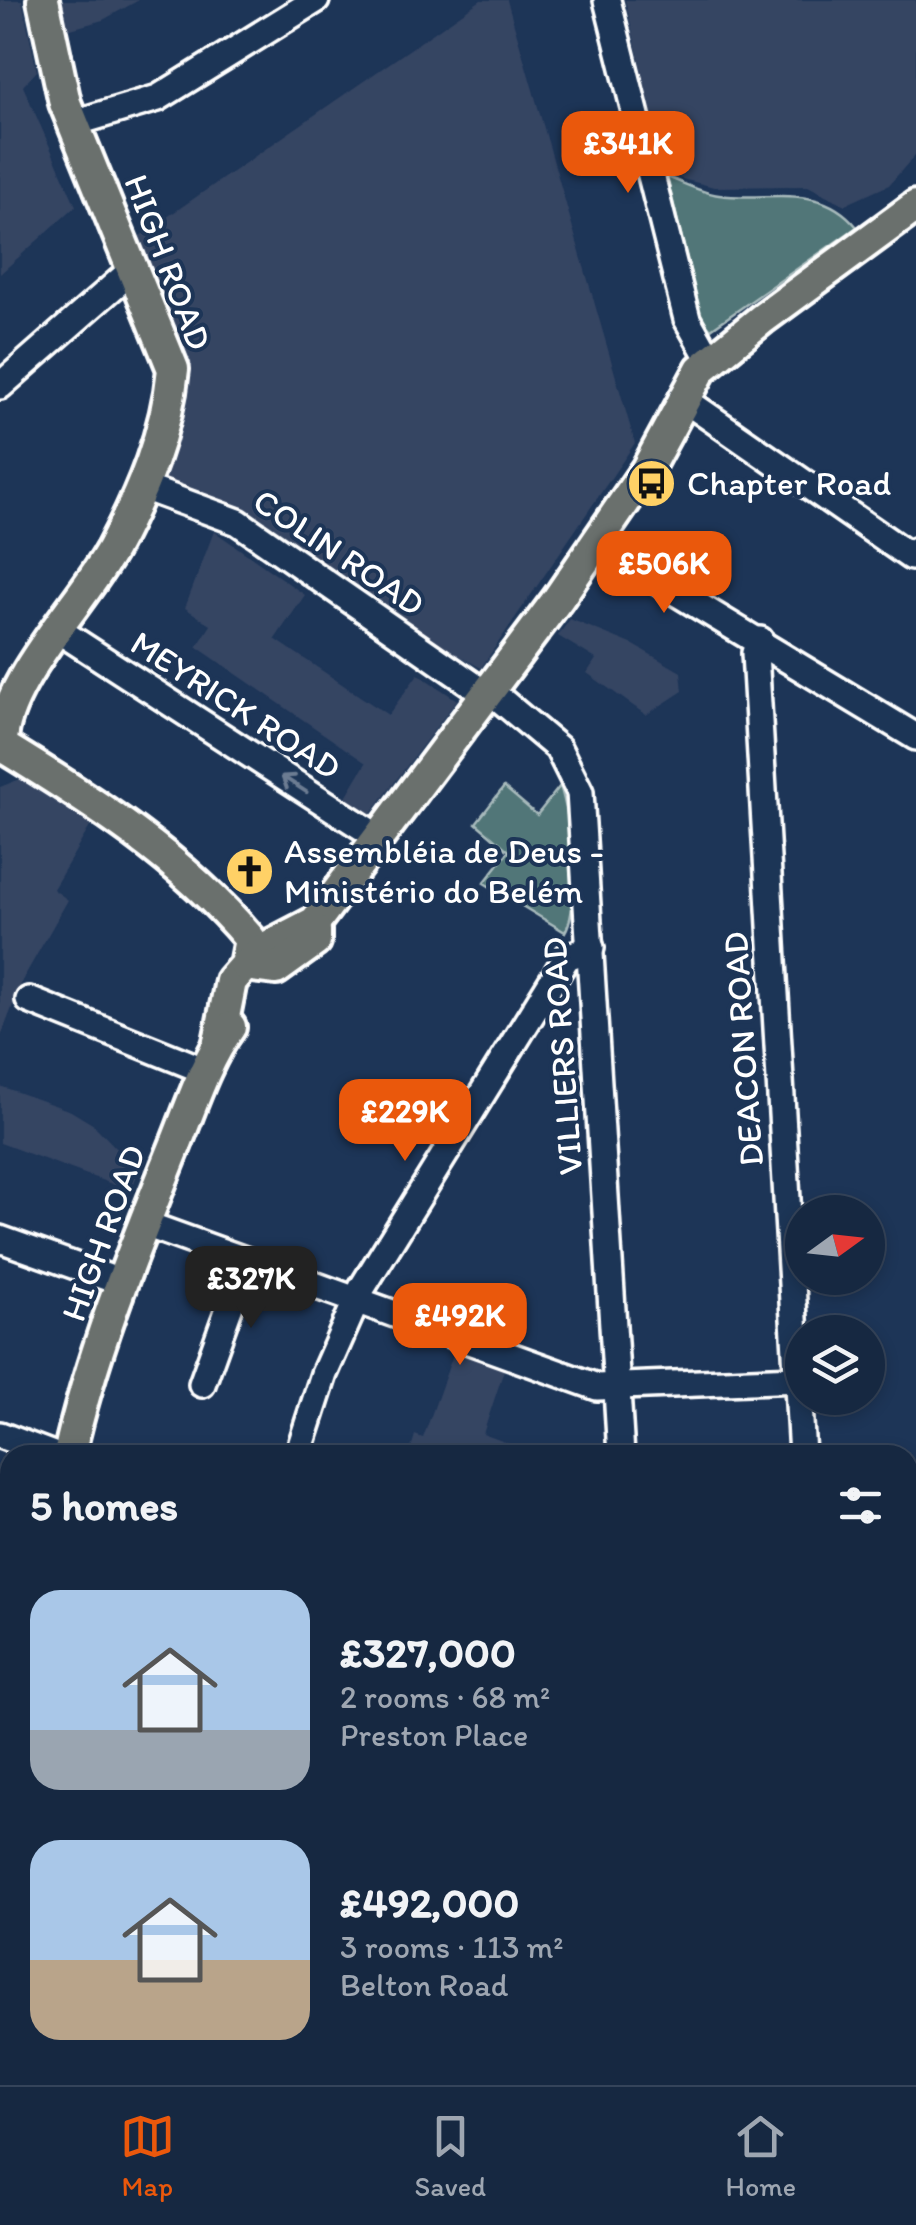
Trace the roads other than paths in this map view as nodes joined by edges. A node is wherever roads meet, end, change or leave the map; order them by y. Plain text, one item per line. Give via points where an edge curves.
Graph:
1 (43, 0) edge
2 (316, 0) edge
3 (607, 0) edge
4 (74, 123) junction
5 (915, 209) edge
6 (132, 271) junction
7 (710, 360) junction
8 (0, 386) edge
9 (682, 398) junction
10 (143, 486) junction
11 (596, 544) junction
12 (914, 556) edge
13 (58, 630) junction
14 (760, 640) junction
15 (488, 692) junction
16 (916, 737) edge
17 (1, 747) edge
18 (376, 836) junction
19 (591, 948) junction
20 (245, 965) junction
21 (29, 1000) dead end
22 (206, 1071) junction
23 (145, 1224) junction
24 (0, 1239) edge
25 (246, 1260) junction
26 (123, 1284) junction
27 (356, 1300) junction
28 (794, 1315) edge
29 (785, 1380) edge
30 (202, 1384) dead end
31 (618, 1389) junction
32 (800, 1415) edge
33 (0, 1435) edge
34 (26, 1445) edge
35 (72, 1445) edge
36 (301, 1445) edge
37 (621, 1445) edge
38 (801, 1445) edge

1 - 4 main road, HIGH ROAD
2 - 4 street via 158,98
3 - 7 street via 687,318
4 - 6 main road, HIGH ROAD
5 - 7 main road
6 - 8 street
6 - 10 main road, HIGH ROAD via 173,369 169,407
7 - 9 main road
9 - 11 main road via 647,468
9 - 12 street
10 - 13 main road, HIGH ROAD via 110,552
10 - 15 street, COLIN ROAD via 238,522
11 - 14 street
11 - 15 main road
13 - 17 main road, HIGH ROAD via 4,713
18 -> 13 street, MEYRICK ROAD
14 - 16 street
14 - 28 street, DEACON ROAD via 754,653
15 - 18 main road
15 - 19 street, VILLIERS ROAD via 539,728 571,768 580,792
17 - 20 main road, HIGH ROAD via 111,814 203,892
18 - 20 main road via 315,922 316,940 269,971
19 - 27 street via 567,957
19 - 31 street, VILLIERS ROAD
20 - 22 main road, HIGH ROAD via 252,986 246,1005
21 - 22 street
22 - 23 main road, HIGH ROAD
23 - 25 street
23 - 26 main road, HIGH ROAD
24 - 26 street
25 - 27 street
25 - 30 street
26 - 35 main road, HIGH ROAD
27 - 31 street
27 - 36 street
29 - 31 street
31 - 37 street, VILLIERS ROAD
32 - 38 street, DEACON ROAD
33 - 34 street

